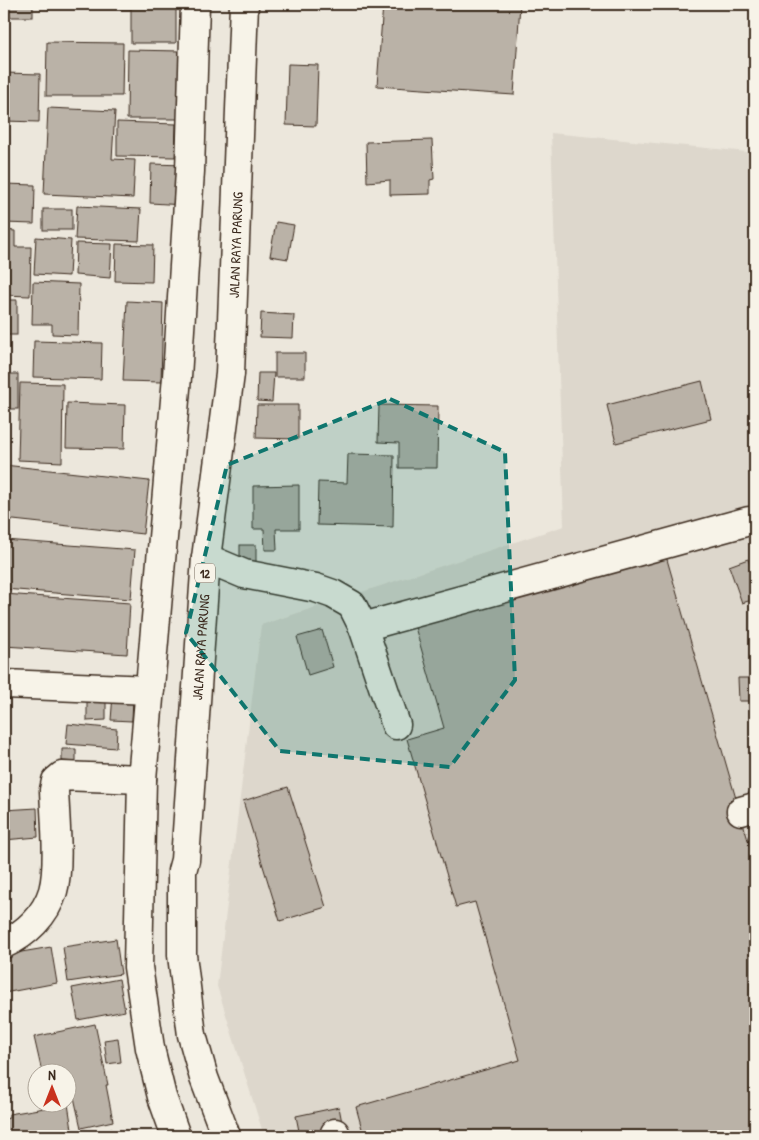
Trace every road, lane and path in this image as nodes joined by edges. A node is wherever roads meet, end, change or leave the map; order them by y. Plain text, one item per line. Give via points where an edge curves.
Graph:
1 (196, 4) edge
2 (244, 4) edge
3 (749, 521) dead end
4 (206, 558) junction
5 (363, 627) junction
6 (4, 684) edge
7 (150, 690) junction
8 (396, 725) dead end
9 (142, 780) junction
10 (4, 944) edge
11 (176, 1136) edge
12 (226, 1136) edge

1 - 7 main road via 190,171 177,377
2 - 4 main road, JALAN RAYA PARUNG / 12 via 230,374
3 - 5 main road
4 - 5 main road via 244,574 333,594 352,605
4 - 12 main road, JALAN RAYA PARUNG / 12 via 182,871 182,955 192,1035
5 - 8 main road
6 - 7 main road
7 - 9 main road
9 - 10 main road via 62,776 56,781 53,891 42,914 28,930
9 - 11 main road via 138,967 150,1048 162,1098

